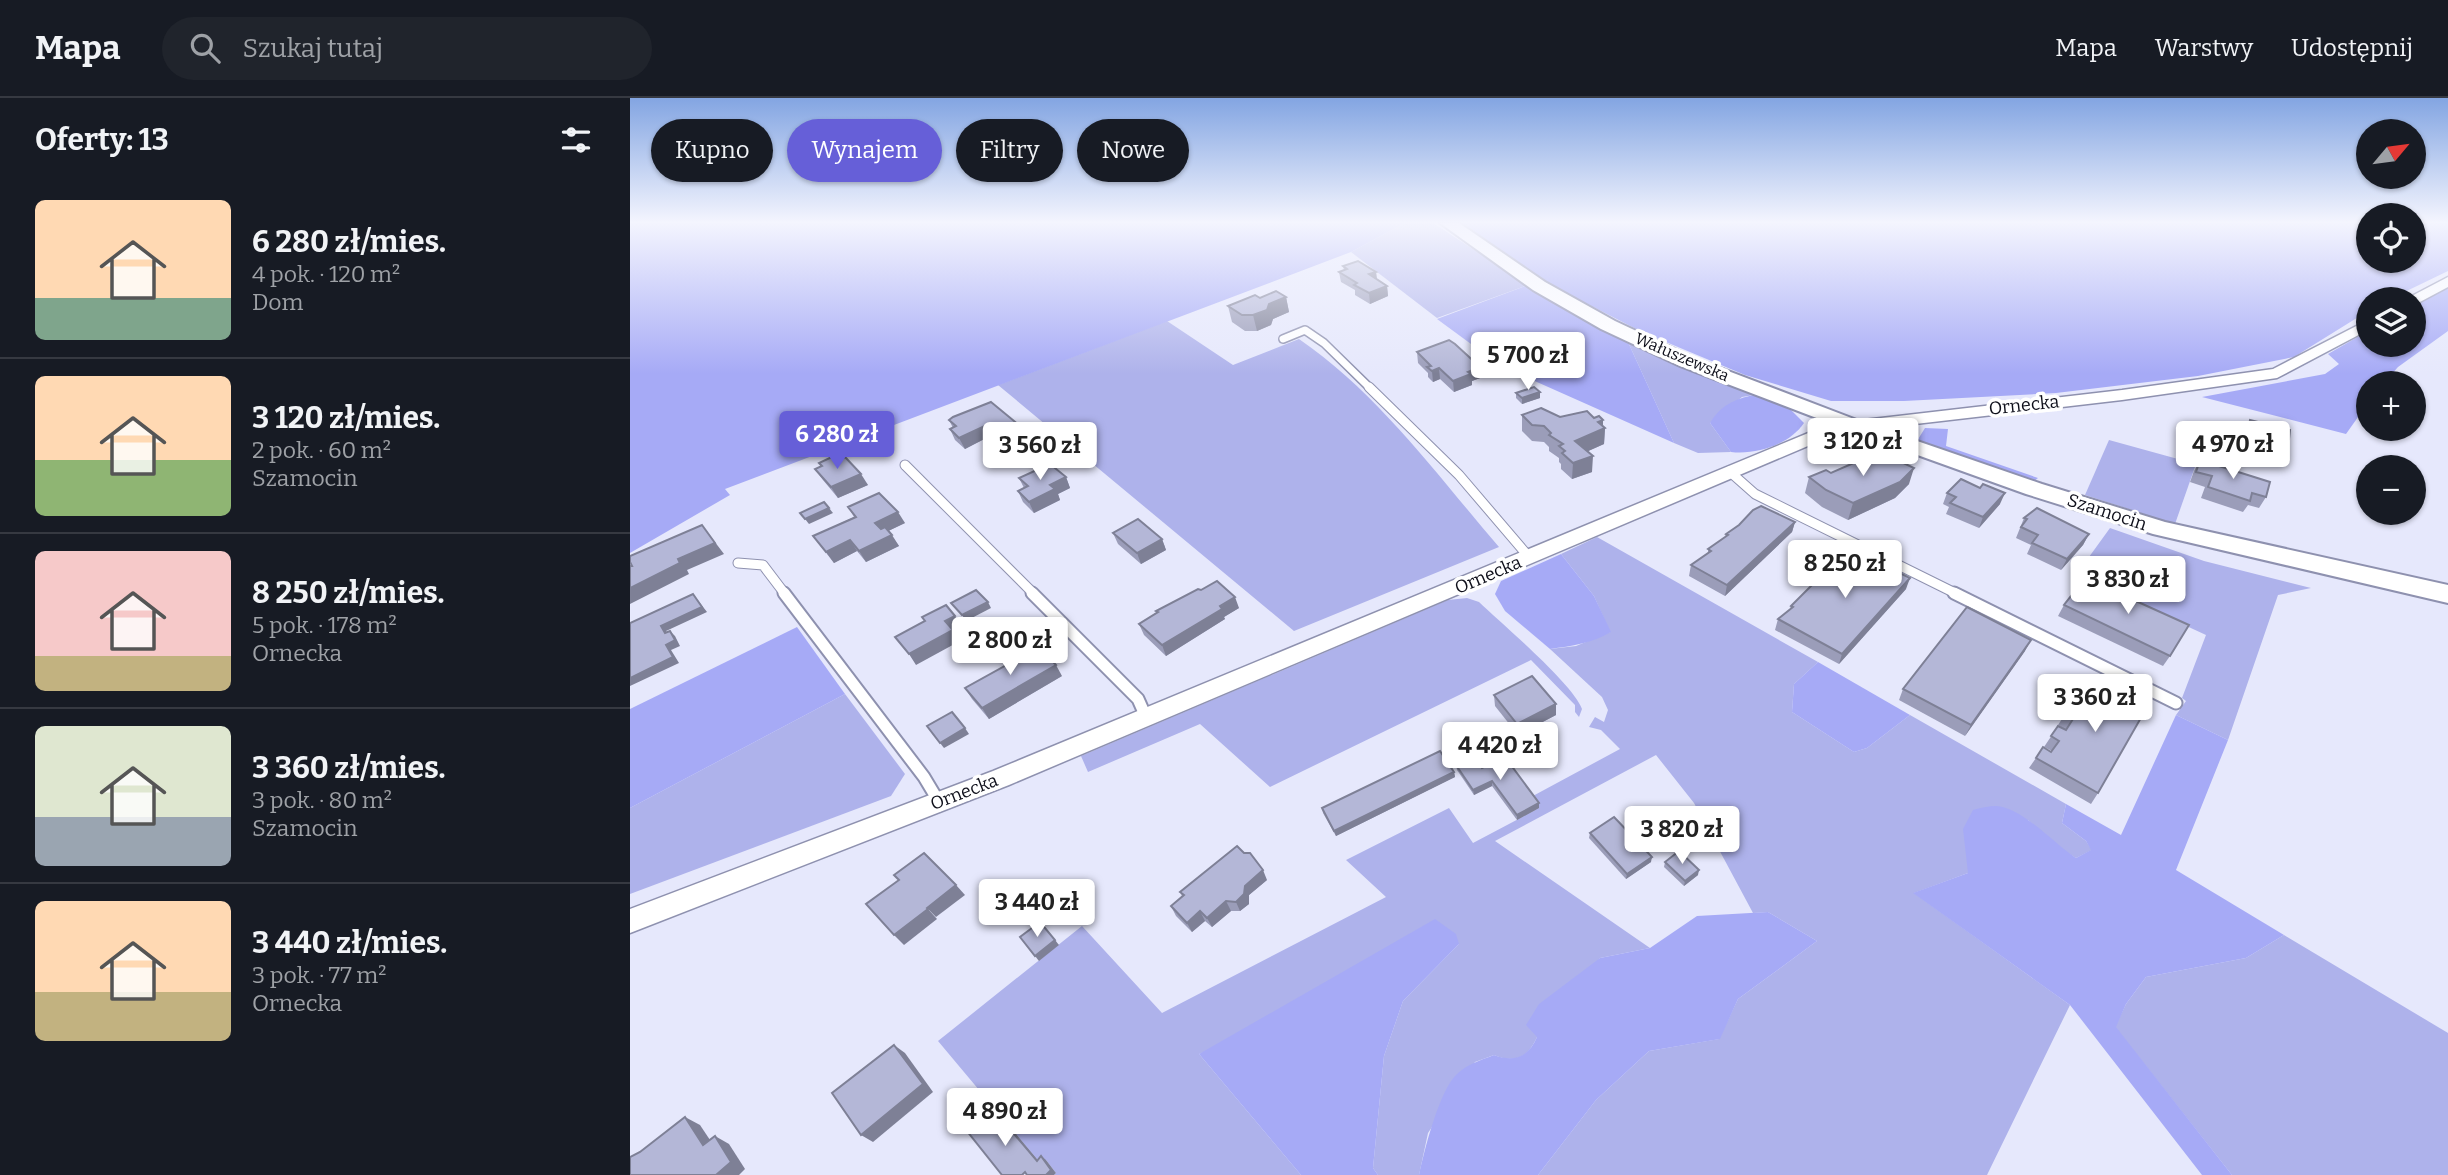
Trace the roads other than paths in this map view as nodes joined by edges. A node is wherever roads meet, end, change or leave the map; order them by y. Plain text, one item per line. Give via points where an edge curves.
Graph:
1 (1521, 273) edge
2 (2448, 281) edge
3 (2426, 293) edge
4 (2356, 330) edge
5 (1283, 339) dead end
6 (1855, 426) junction
7 (905, 465) dead end
8 (1729, 471) junction
9 (1529, 557) junction
10 (738, 563) dead end
11 (2448, 594) edge
12 (2176, 703) dead end
13 (1146, 717) junction
14 (939, 802) junction
15 (630, 921) edge

1 - 6 street, Wałuszewska via 1608,325 1687,362
2 - 3 street
4 - 6 street, Ornecka via 2277,373
5 - 9 lane via 1305,330 1324,343 1459,475
6 - 8 street, Ornecka via 1824,433
6 - 11 street, Szamocin via 2161,529
7 - 13 lane via 1138,699
8 - 9 street, Ornecka
8 - 12 lane via 1755,494
9 - 13 street, Ornecka
10 - 14 lane via 763,565
13 - 14 street, Ornecka
14 - 15 street, Ornecka

